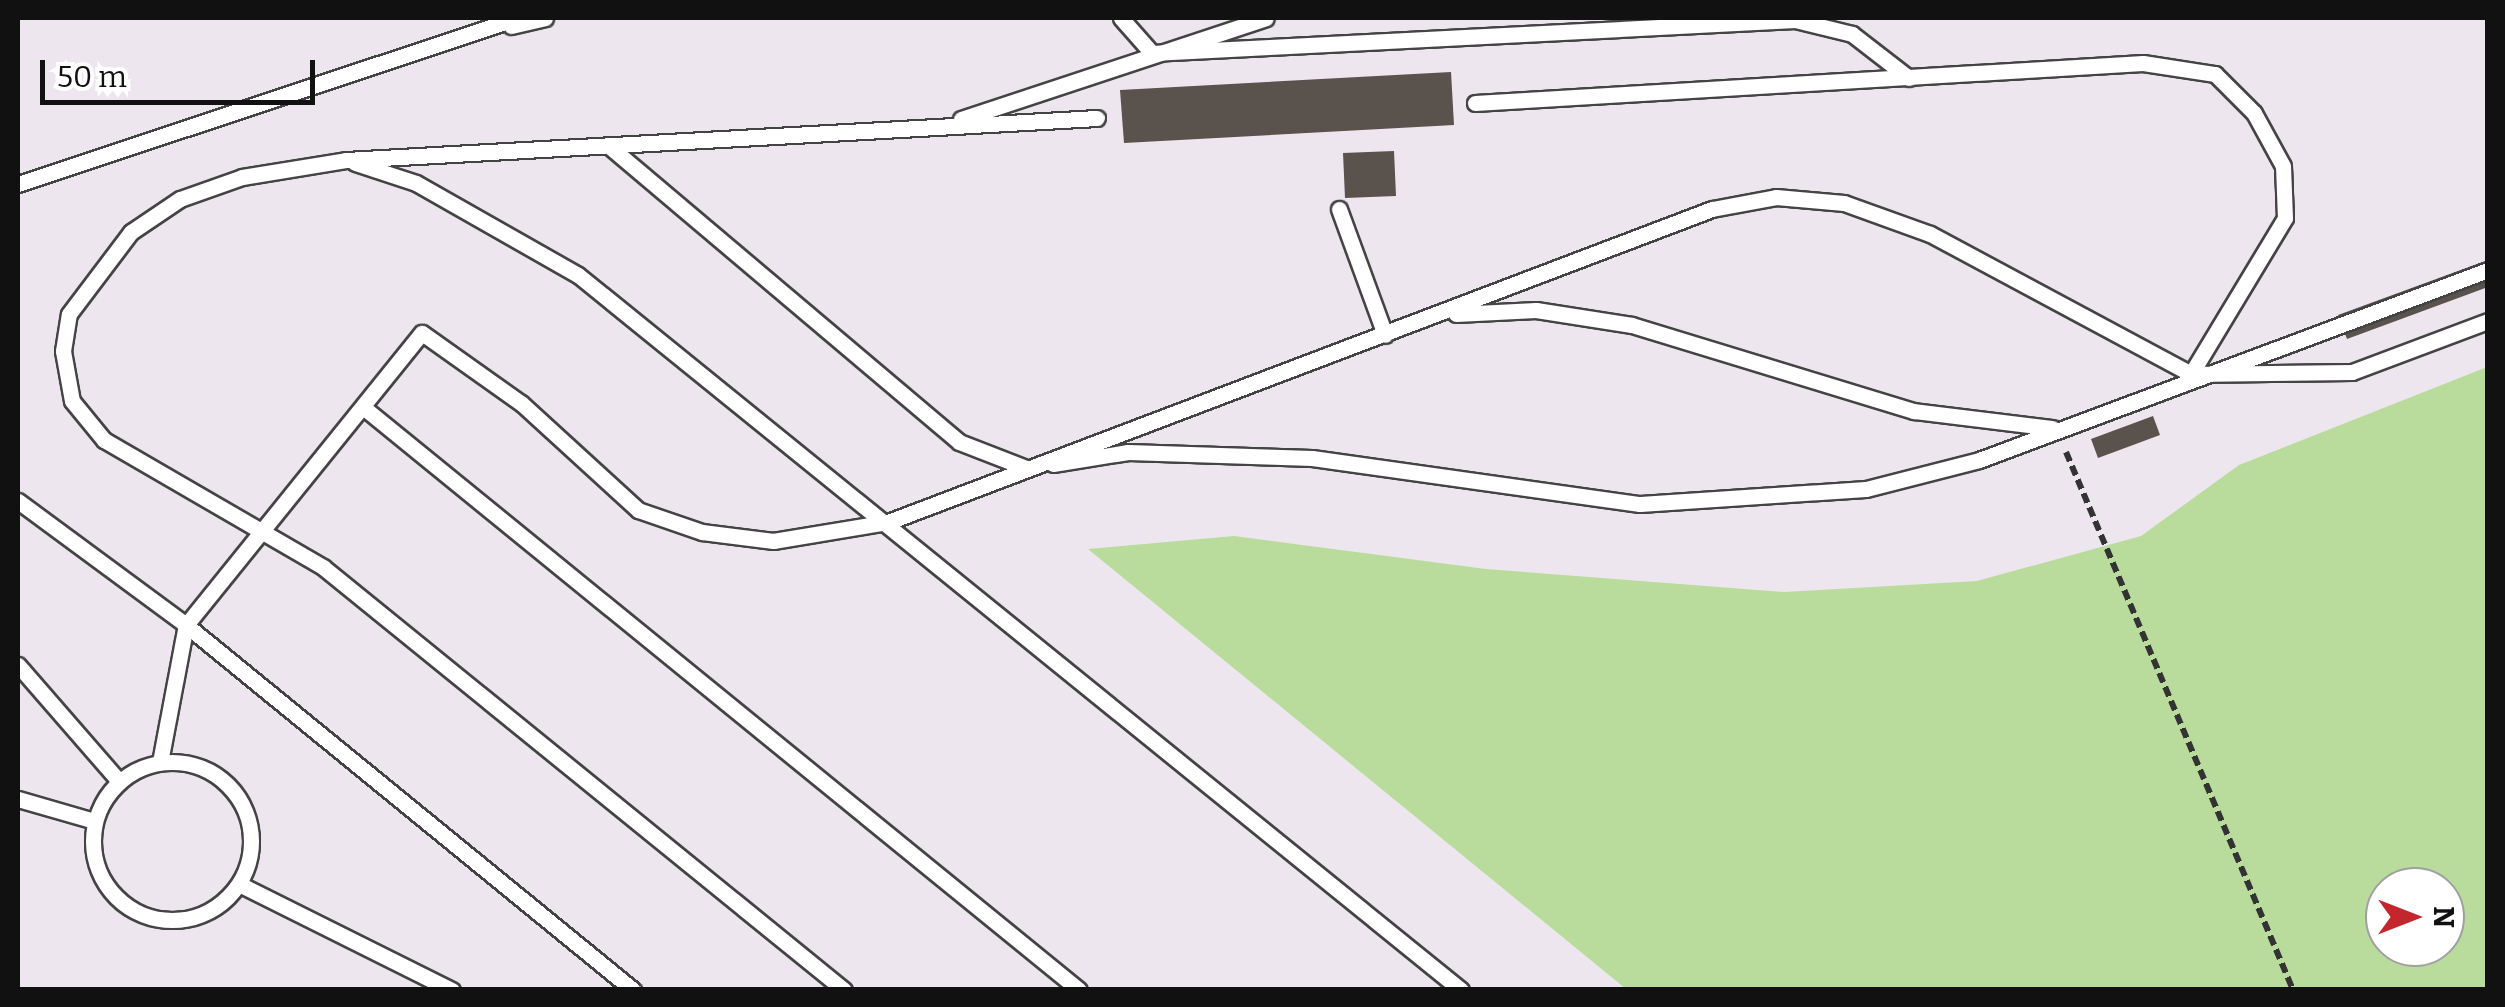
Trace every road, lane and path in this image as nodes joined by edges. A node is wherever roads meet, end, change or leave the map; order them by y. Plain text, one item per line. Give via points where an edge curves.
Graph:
1 (517, 18) edge
2 (545, 18) edge
3 (1121, 18) edge
4 (1266, 18) edge
5 (458, 39) junction
6 (1152, 53) junction
7 (1909, 78) junction
8 (1474, 103) dead end
9 (1097, 118) dead end
10 (942, 125) junction
11 (609, 146) junction
12 (346, 160) junction
13 (18, 184) edge
14 (1338, 209) dead end
15 (2488, 270) edge
16 (1442, 314) junction
17 (2488, 322) edge
18 (1385, 335) junction
19 (2190, 374) junction
20 (363, 407) junction
21 (2056, 429) junction
22 (1020, 469) junction
23 (18, 501) edge
24 (888, 522) junction
25 (262, 532) junction
26 (186, 625) junction
27 (18, 665) edge
28 (160, 762) junction
29 (119, 781) junction
30 (18, 800) edge
31 (94, 821) junction
32 (240, 884) junction
33 (452, 990) edge
34 (632, 990) edge
35 (844, 990) edge
36 (1078, 990) edge
37 (1460, 990) edge
38 (2293, 990) edge

1 - 5 lane
2 - 5 lane
3 - 6 lane
4 - 6 lane
5 - 13 lane
6 - 7 lane via 1794,20 1852,34
6 - 10 lane
7 - 8 lane
7 - 19 lane via 2144,63 2215,74 2254,112 2282,166 2285,218
9 - 10 lane
10 - 11 lane
11 - 12 lane
11 - 22 lane via 959,442
12 - 24 lane via 416,183 578,275
12 - 25 lane via 242,176 180,199 131,232 69,314 63,352 72,401 104,440
14 - 18 lane
15 - 19 lane
16 - 18 lane
16 - 19 lane via 1712,209 1776,197 1844,203 1930,234
16 - 21 lane via 1536,310 1632,325 1914,411
17 - 19 lane via 2352,372
18 - 22 lane
19 - 21 lane
20 - 24 lane via 422,333 521,403 638,510 702,532 773,541
20 - 25 lane
20 - 36 lane
21 - 22 lane via 1979,460 1774,502 1640,504 1203,452
21 - 38 path
22 - 24 lane
23 - 26 lane
24 - 37 lane
25 - 26 lane
25 - 35 lane via 324,568
26 - 28 lane
26 - 34 lane
27 - 29 lane
28 - 29 lane
28 - 32 lane via 186,762 231,786 252,834
29 - 31 lane
30 - 31 lane
31 - 32 lane via 98,870 130,909 178,921 202,915
32 - 33 lane

